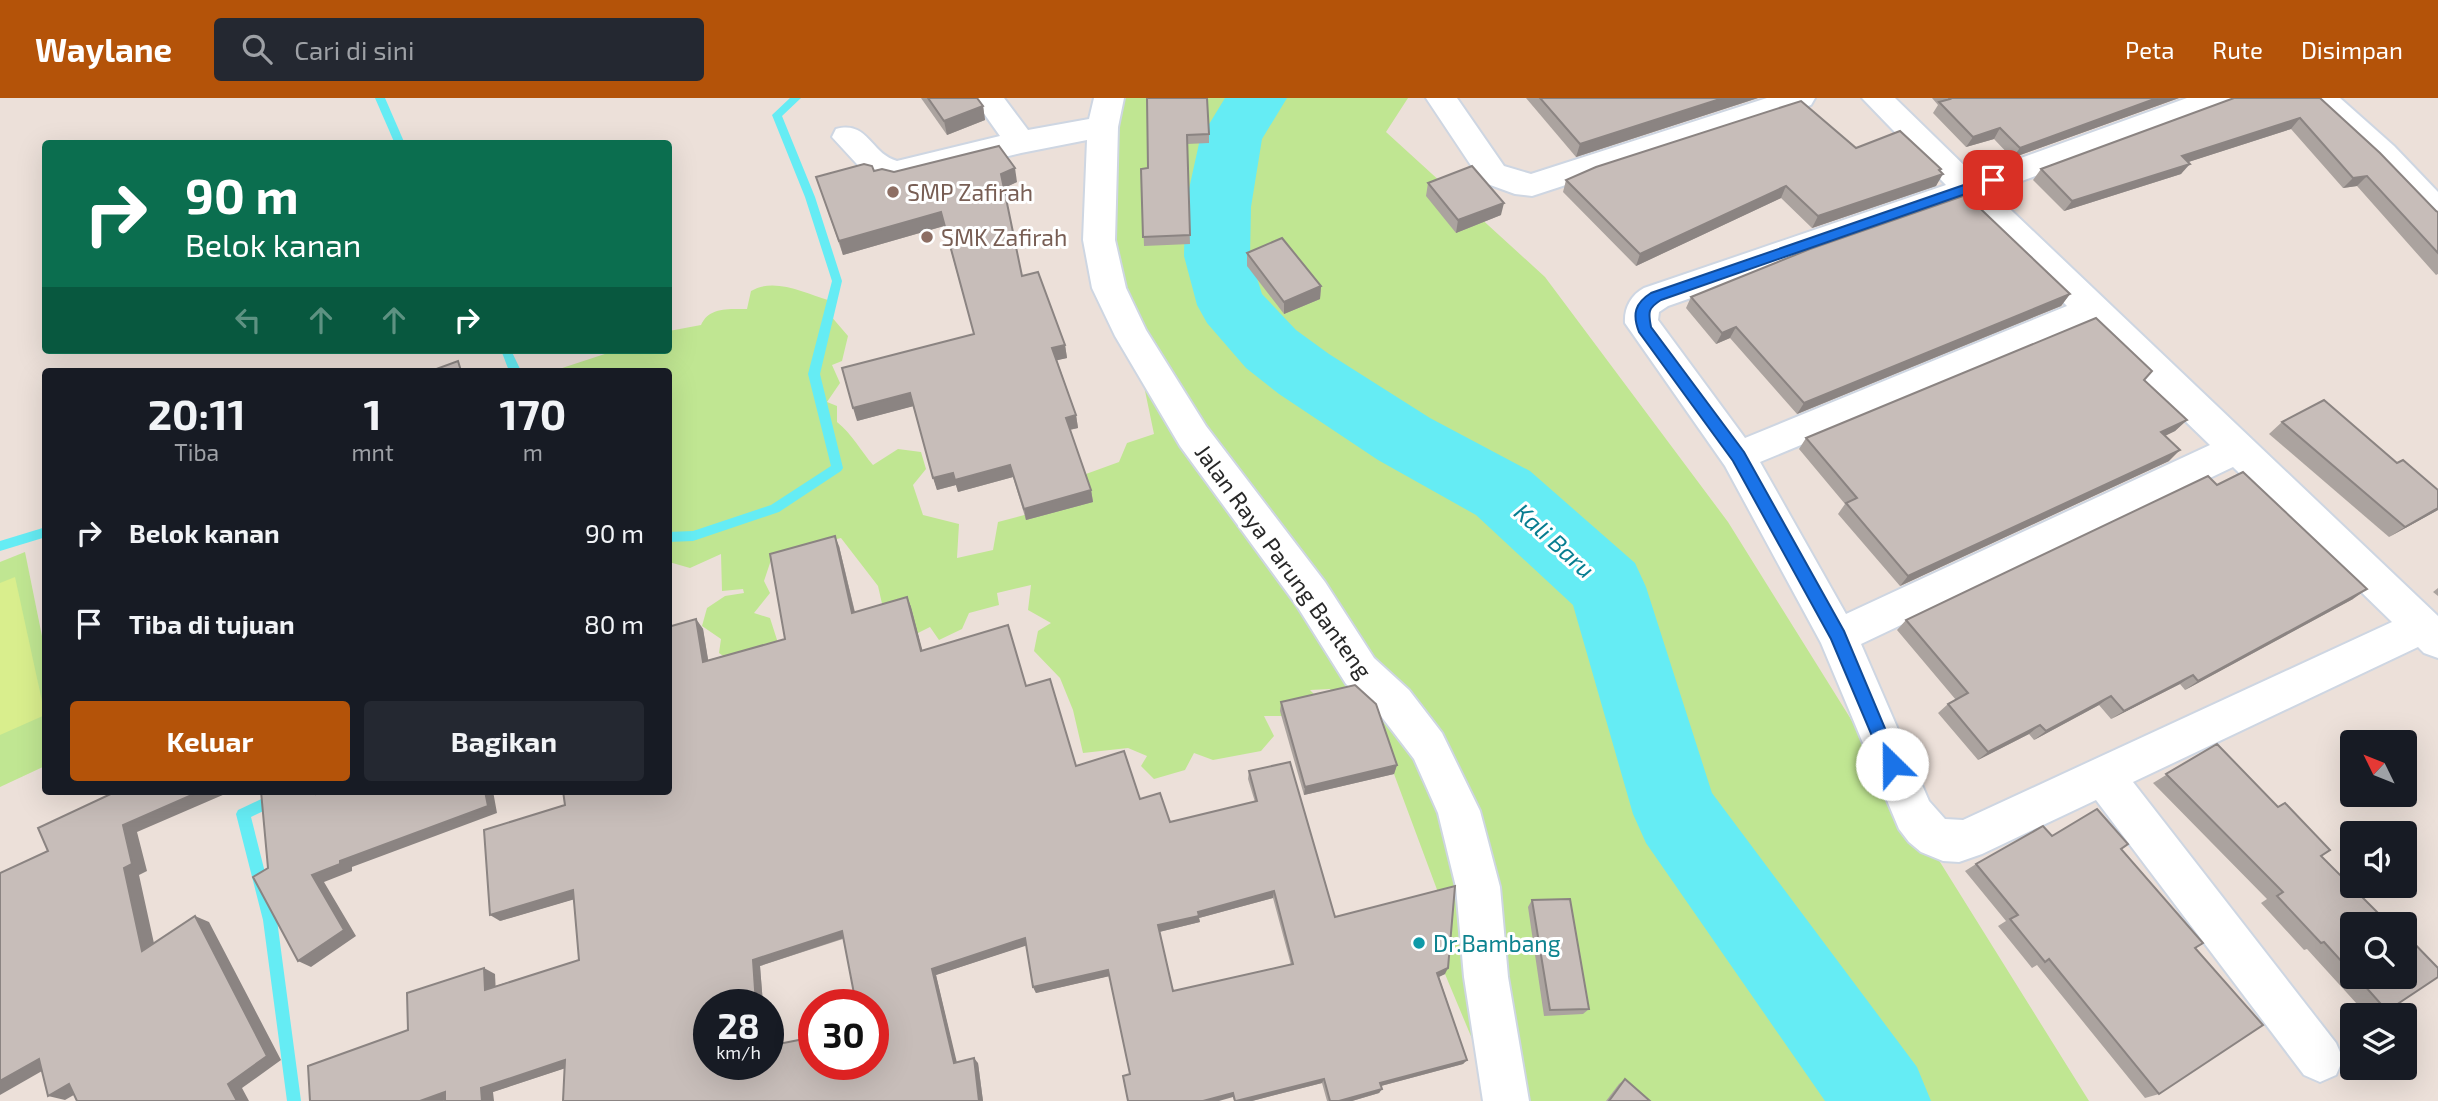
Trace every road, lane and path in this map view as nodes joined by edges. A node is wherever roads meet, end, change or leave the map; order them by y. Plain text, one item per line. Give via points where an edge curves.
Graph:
1 (988, 98) edge
2 (1441, 98) edge
3 (1800, 98) edge
4 (1877, 98) edge
5 (2217, 98) edge
6 (2321, 98) edge
7 (1106, 113) edge
8 (847, 137) dead end
9 (1021, 142) junction
10 (1968, 189) junction
11 (2438, 212) edge
12 (2092, 310) junction
13 (2237, 449) junction
14 (1738, 456) junction
15 (2430, 634) edge
16 (1838, 636) junction
17 (2104, 778) junction
18 (2320, 1059) dead end
19 (1506, 1101) edge

1 - 9 street
2 - 3 street via 1493,174 1532,185
4 - 10 street
5 - 10 street
6 - 11 street via 2384,154
7 - 9 street
7 - 19 street, Jalan Raya Parung Banteng via 1099,240 1109,288 1132,336 1193,436 1311,594 1360,671 1395,704 1428,746 1459,811 1478,887 1486,977
8 - 9 street via 878,167 897,172
10 - 12 street
10 - 14 street via 1645,303 1644,328
12 - 13 street
12 - 14 street
13 - 15 street
13 - 16 street
14 - 16 street
15 - 17 street
16 - 17 street via 1914,815 1940,839 1967,840
17 - 18 street

